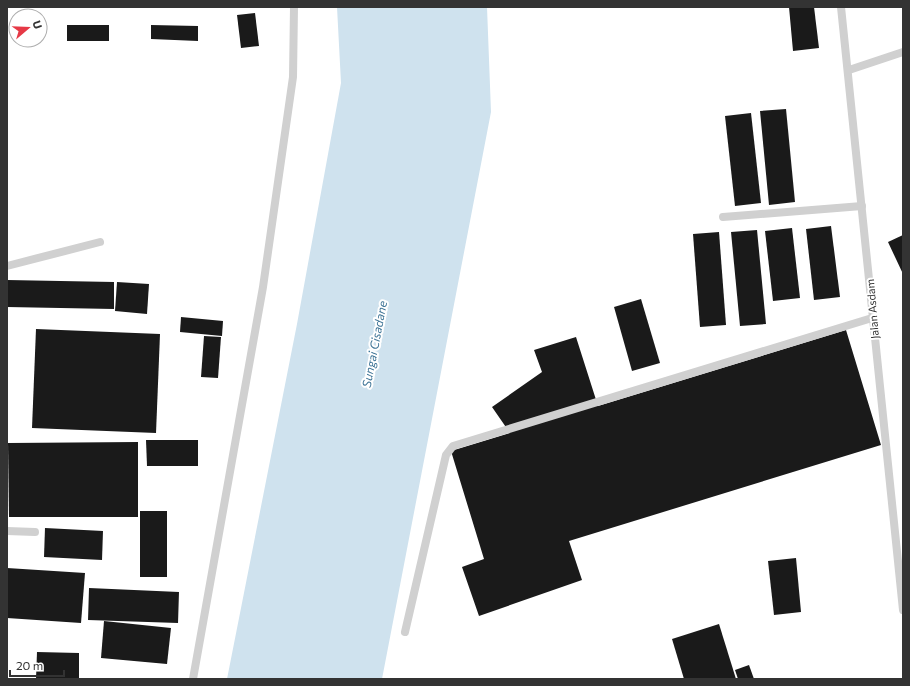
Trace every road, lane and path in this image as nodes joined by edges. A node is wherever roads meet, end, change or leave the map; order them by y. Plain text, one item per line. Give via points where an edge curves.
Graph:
1 (294, 7) edge
2 (841, 7) edge
3 (903, 52) edge
4 (849, 70) junction
5 (862, 206) junction
6 (723, 217) dead end
7 (100, 242) dead end
8 (7, 266) edge
9 (872, 318) junction
10 (7, 531) edge
11 (35, 532) dead end
12 (903, 610) edge
13 (405, 632) dead end
14 (193, 679) edge

1 - 14 lane via 293,77 263,287
2 - 4 lane, Jalan Asdam
3 - 4 lane
4 - 5 lane, Jalan Asdam
5 - 6 lane
5 - 9 lane, Jalan Asdam
7 - 8 lane
9 - 12 lane, Jalan Asdam
9 - 13 lane via 453,446 446,455
10 - 11 lane

